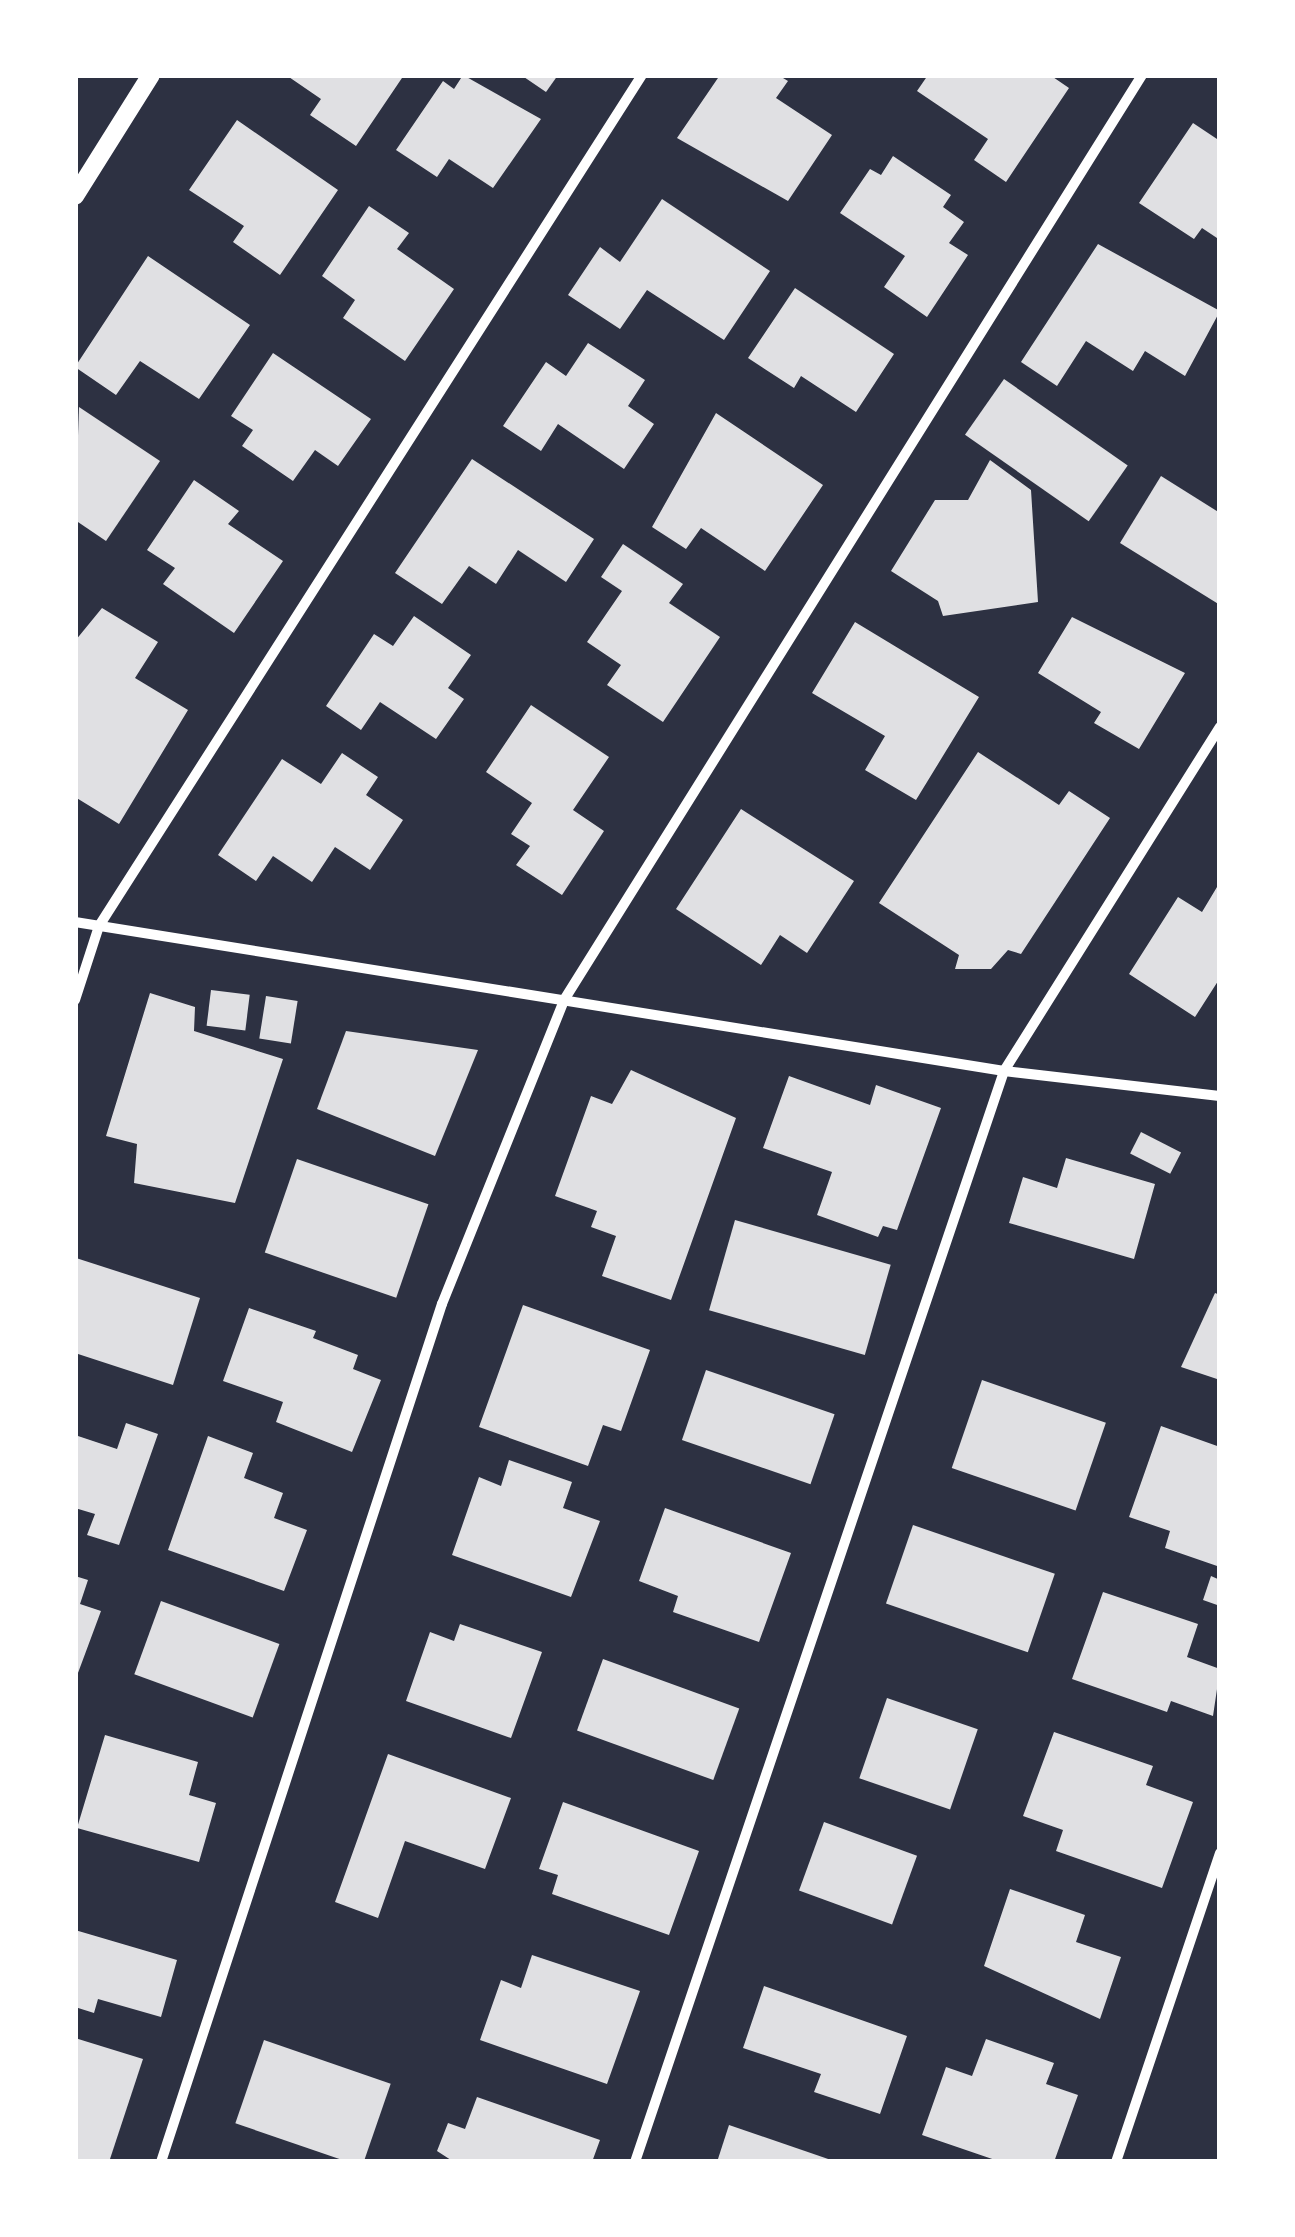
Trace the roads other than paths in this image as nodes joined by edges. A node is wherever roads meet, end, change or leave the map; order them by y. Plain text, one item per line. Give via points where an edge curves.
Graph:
1 (151, 75) edge
2 (642, 75) edge
3 (1142, 75) edge
4 (75, 196) edge
5 (1220, 727) edge
6 (75, 922) edge
7 (99, 926) junction
8 (75, 1000) edge
9 (564, 1000) junction
10 (1004, 1071) junction
11 (1220, 1096) edge
12 (1220, 1854) edge
13 (161, 2162) edge
14 (635, 2162) edge
15 (1116, 2162) edge

1 - 4 street
2 - 7 street
3 - 9 street
5 - 10 street
6 - 7 street
7 - 8 street
7 - 9 street
9 - 10 street
9 - 13 street via 442,1304
10 - 11 street
10 - 14 street
12 - 15 street

